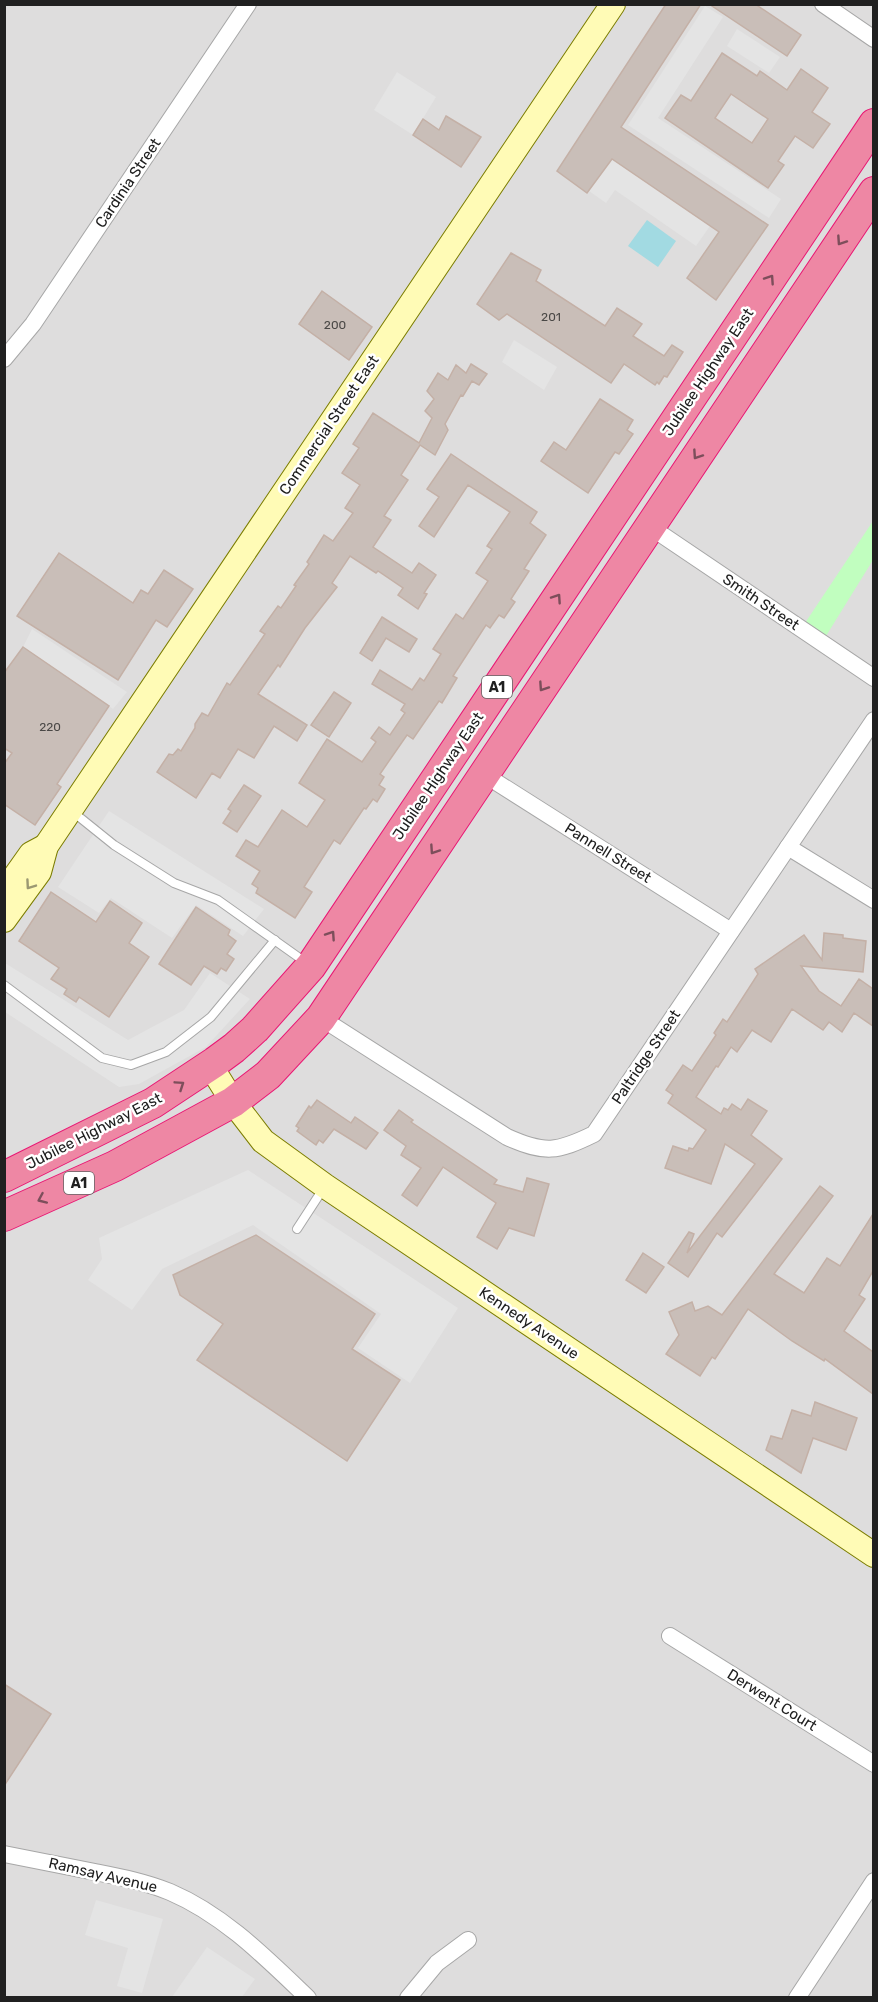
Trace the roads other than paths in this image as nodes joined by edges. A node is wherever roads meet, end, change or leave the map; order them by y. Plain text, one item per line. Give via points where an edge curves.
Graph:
1 (248, 4) edge
2 (613, 4) edge
3 (823, 4) edge
4 (873, 39) edge
5 (873, 124) edge
6 (862, 168) edge
7 (873, 192) edge
8 (4, 359) edge
9 (689, 401) junction
10 (719, 421) junction
11 (649, 526) junction
12 (531, 637) junction
13 (562, 657) junction
14 (873, 678) edge
15 (873, 720) edge
16 (485, 775) junction
17 (71, 810) junction
18 (46, 846) junction
19 (788, 847) junction
20 (4, 891) edge
21 (873, 900) edge
22 (4, 920) edge
23 (731, 931) junction
24 (275, 940) junction
25 (311, 966) junction
26 (4, 985) edge
27 (321, 1018) junction
28 (210, 1065) junction
29 (233, 1102) junction
30 (35, 1161) junction
31 (4, 1168) edge
32 (4, 1177) edge
33 (325, 1186) junction
34 (4, 1216) edge
35 (297, 1229) dead end
36 (873, 1555) edge
37 (670, 1636) dead end
38 (873, 1764) edge
39 (4, 1854) edge
40 (873, 1881) edge
41 (468, 1940) dead end
42 (308, 1998) edge
43 (408, 1998) edge
44 (797, 1998) edge

1 - 8 street, Cardinia Street via 33,324
2 - 17 street, Commercial Street East
3 - 4 street
5 - 6 highway, Jubilee Highway East / A1
9 -> 6 highway, Jubilee Highway East / A1
7 -> 10 highway, A1
9 - 10 highway
12 -> 9 highway, Jubilee Highway East / A1
10 -> 11 highway, A1
11 - 13 highway, A1
11 - 14 street, Smith Street
12 - 13 highway
25 -> 12 highway, Jubilee Highway East / A1
13 -> 16 highway, A1
15 - 19 street, Paltridge Street
16 - 23 street, Pannell Street
16 -> 27 highway, A1
17 - 18 street, Commercial Street East
17 - 24 lane via 114,845 174,883 218,900
18 - 20 street, Commercial Street East via 31,854
18 -> 22 street, Commercial Street East via 39,872
19 - 21 street
19 - 23 street, Paltridge Street
23 - 27 street, Paltridge Street via 594,1134 552,1149 529,1147 507,1137
24 - 25 lane
24 - 26 lane via 211,1017 166,1052 131,1065 102,1058
25 - 28 highway, Jubilee Highway East / A1 via 255,1029
27 - 29 highway, A1 via 268,1075
28 - 29 street, Kennedy Avenue
30 -> 28 highway, Jubilee Highway East / A1 via 153,1103
29 - 33 street, Kennedy Avenue via 263,1142
29 -> 34 highway, A1 via 115,1166
30 - 31 highway
30 - 32 highway, Jubilee Highway East / A1
33 - 35 lane
33 - 36 street, Kennedy Avenue
37 - 38 street, Derwent Court
39 - 42 street, Ramsay Avenue via 126,1878 188,1900 247,1941
40 - 44 street
41 - 43 street via 437,1963

